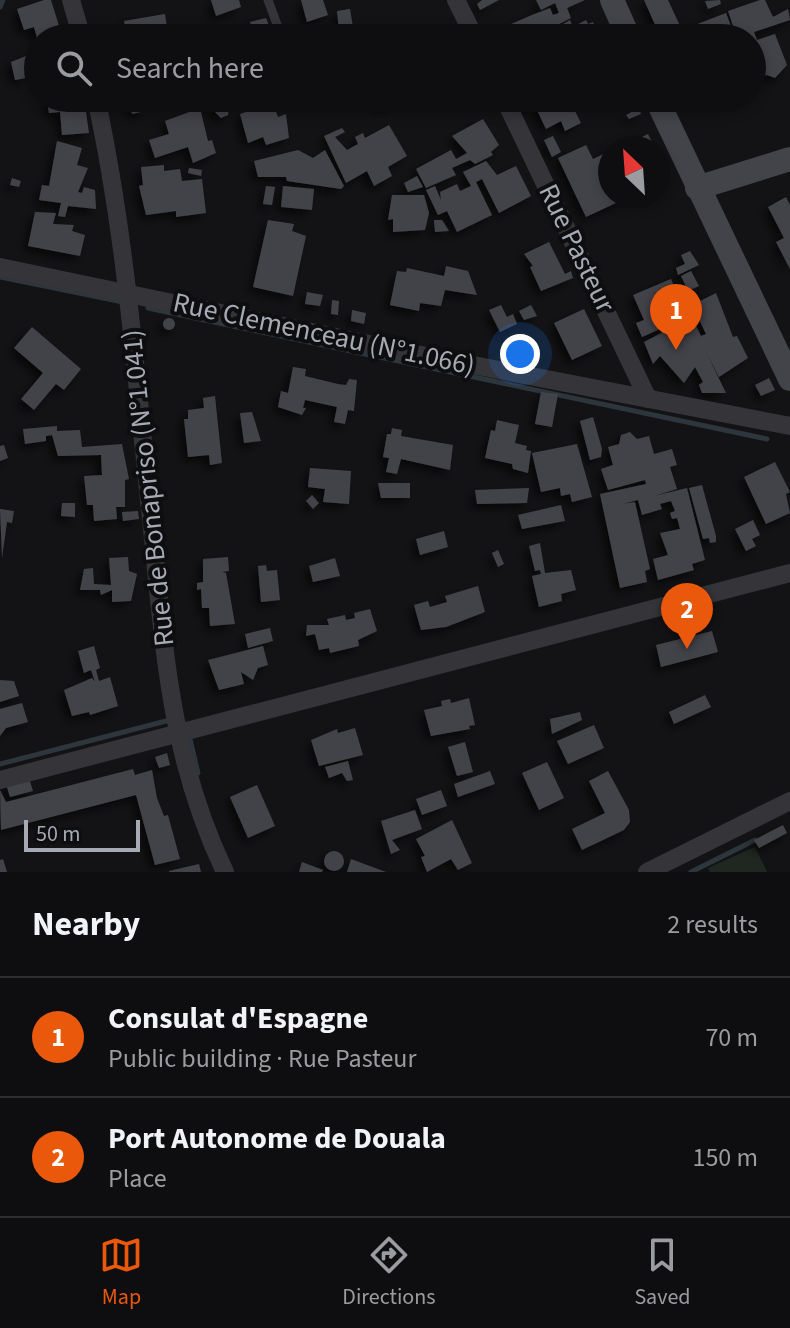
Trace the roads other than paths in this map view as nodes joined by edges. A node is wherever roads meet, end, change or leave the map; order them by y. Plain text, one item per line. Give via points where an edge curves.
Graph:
1 (72, 0) edge
2 (268, 0) edge
3 (456, 0) edge
4 (612, 0) edge
5 (78, 24) edge
6 (277, 24) edge
7 (468, 24) edge
8 (623, 24) edge
9 (98, 112) edge
10 (511, 112) edge
11 (662, 112) edge
12 (790, 159) edge
13 (697, 188) junction
14 (0, 267) edge
15 (127, 293) junction
16 (790, 379) edge
17 (648, 399) junction
18 (790, 426) edge
19 (790, 573) edge
20 (176, 735) junction
21 (0, 780) edge
22 (790, 801) edge
23 (225, 872) edge
24 (647, 872) edge

1 - 5 street
2 - 6 lane
3 - 7 street
4 - 8 main road
9 - 15 street, Rue de Bonapriso (N°1.041)
10 - 17 street, Rue Pasteur
11 - 13 main road
12 - 13 main road
13 - 16 main road
14 - 15 street, Rue Clemenceau (N°1.066)
15 - 17 street, Rue Clemenceau (N°1.066)
15 - 20 street, Rue de Bonapriso (N°1.041)
17 - 18 street, Rue Clemenceau (N°1.066)
19 - 20 street
20 - 21 street
20 - 23 street, Rue de Bonapriso (N°1.041) via 198,812
22 - 24 street

